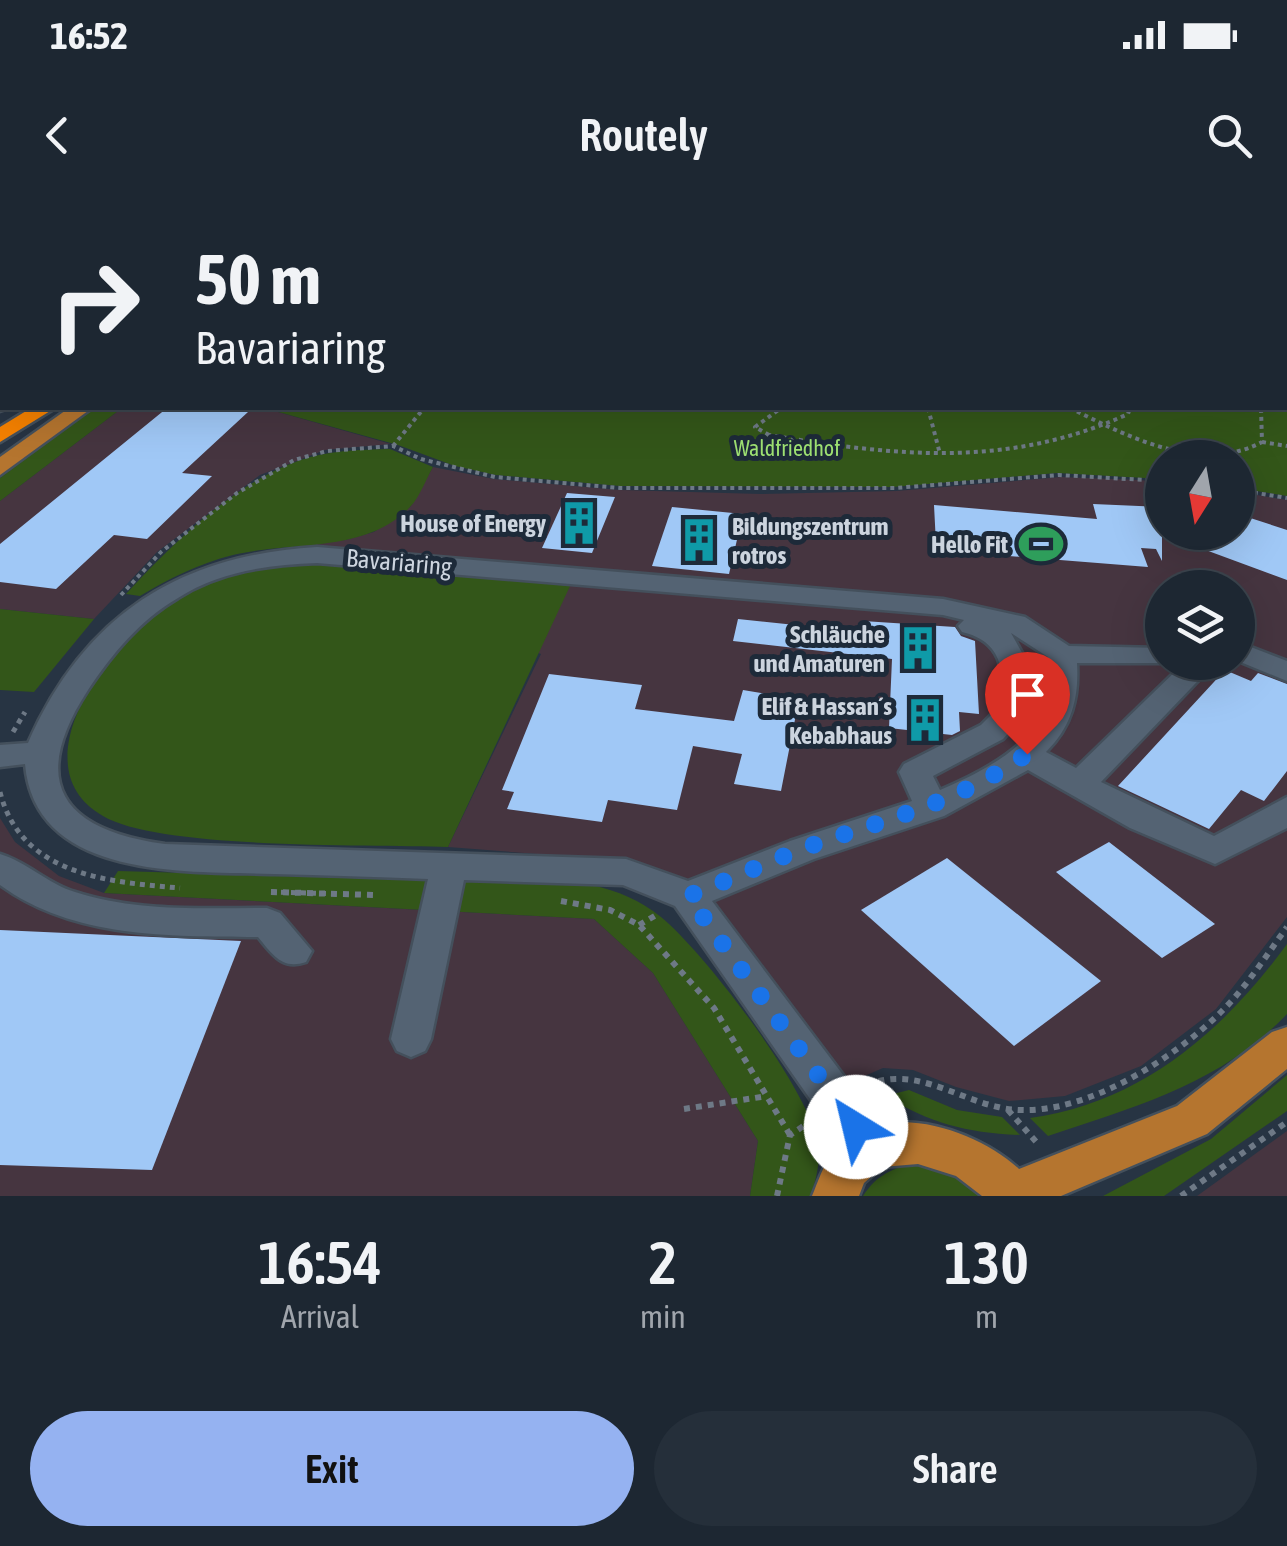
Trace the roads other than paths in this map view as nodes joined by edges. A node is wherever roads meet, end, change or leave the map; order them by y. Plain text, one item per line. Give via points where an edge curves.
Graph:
1 (42, 410) edge
2 (79, 410) edge
3 (0, 436) edge
4 (0, 468) edge
5 (750, 609) dead end
6 (1062, 654) junction
7 (1145, 656) edge
8 (1255, 659) edge
9 (1287, 672) edge
10 (1181, 680) edge
11 (1018, 696) junction
12 (1060, 710) junction
13 (40, 752) junction
14 (1027, 754) junction
15 (0, 756) edge
16 (1080, 784) junction
17 (932, 808) junction
18 (1287, 809) edge
19 (450, 865) junction
20 (0, 867) edge
21 (688, 896) junction
22 (293, 951) dead end
23 (411, 1039) dead end
24 (1287, 1044) edge
25 (873, 1151) junction
26 (1013, 1195) edge
27 (834, 1196) edge

1 - 3 highway
2 - 4 main road
5 - 11 street via 980,627 1002,636 1014,652
6 - 7 street
6 - 12 street via 1068,680
6 - 13 street, Bavariaring via 1015,623 943,607 273,556 186,578 149,601 99,654
8 - 9 street
10 - 16 street
11 - 12 street
11 - 17 street via 1016,708 992,732 915,772
12 - 14 street
13 - 15 street
13 - 19 street via 45,791 64,817 87,837 127,851
14 - 16 street
14 - 17 street
16 - 18 street via 1142,820 1215,850
17 - 21 street via 803,849
19 - 21 street via 626,872
19 - 23 street
20 - 22 street via 50,900 125,920 268,923
21 - 25 street
24 - 26 main road via 1192,1120
25 - 26 main road via 920,1142 946,1146 982,1165
25 - 27 main road via 846,1173

